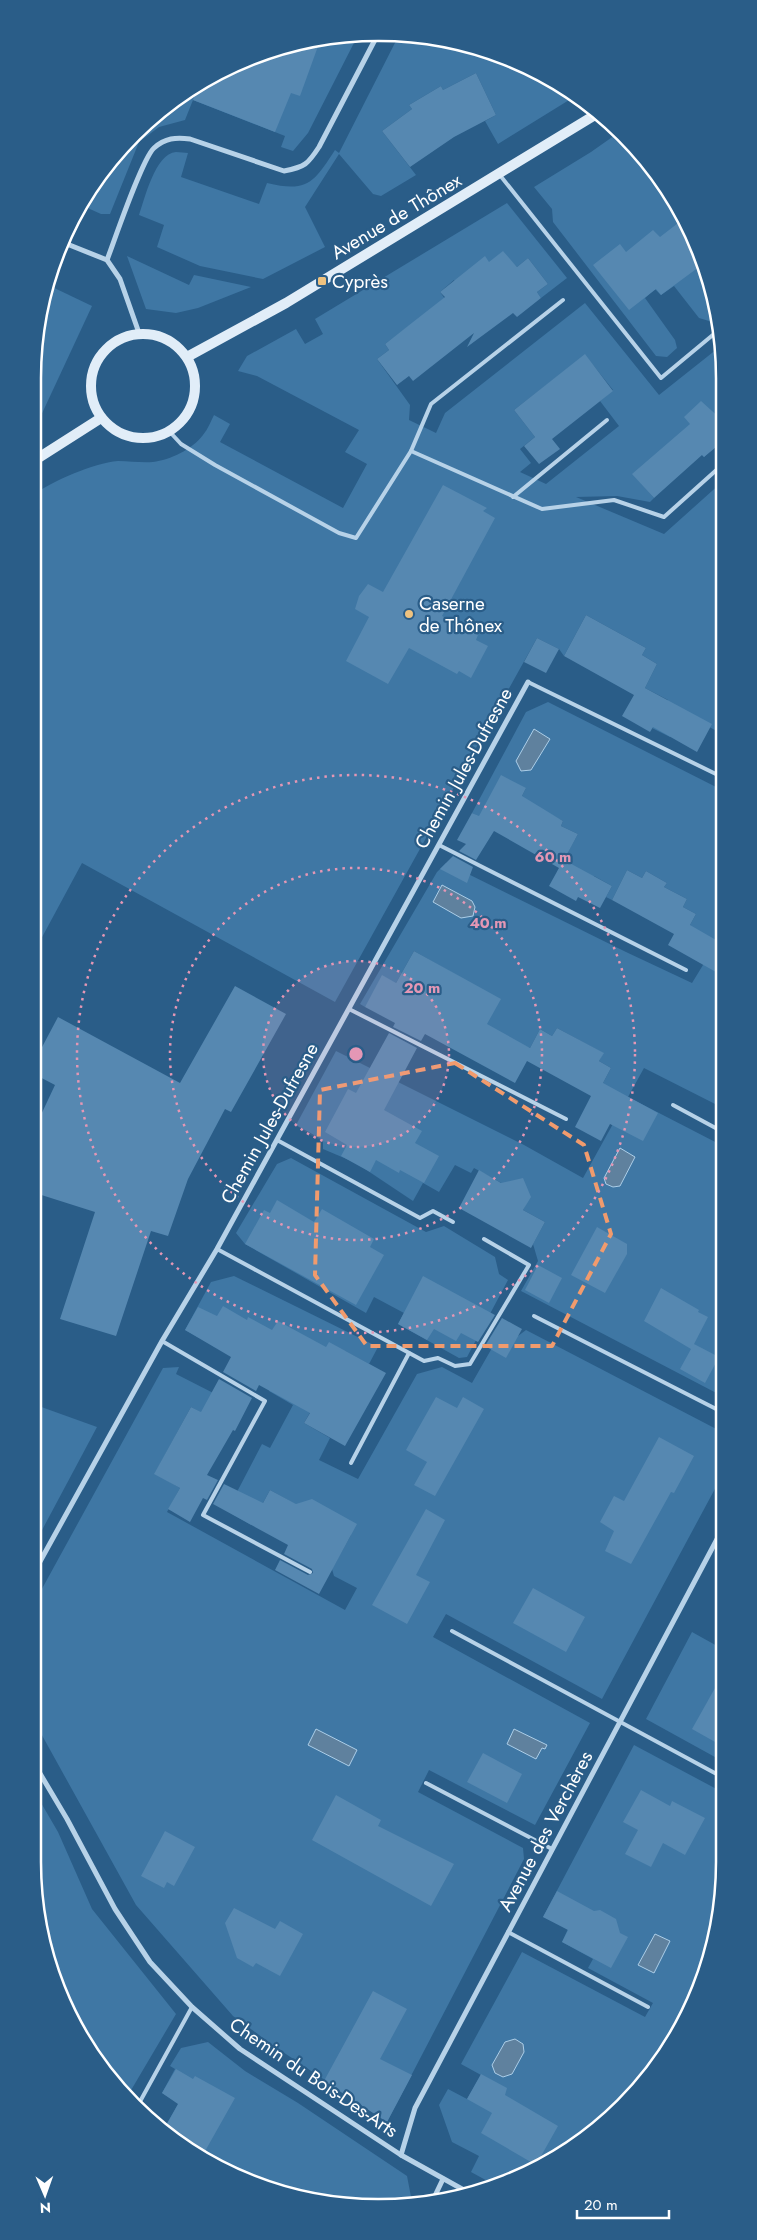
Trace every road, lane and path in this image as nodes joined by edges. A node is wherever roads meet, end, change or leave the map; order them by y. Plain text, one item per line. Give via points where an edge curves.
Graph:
1 (374, 41) edge
2 (591, 117) edge
3 (499, 174) junction
4 (69, 245) edge
5 (107, 260) junction
6 (563, 300) dead end
7 (139, 333) junction
8 (713, 335) edge
9 (187, 357) junction
10 (101, 418) junction
11 (607, 420) dead end
12 (169, 432) junction
13 (411, 452) junction
14 (41, 456) edge
15 (716, 470) edge
16 (513, 497) junction
17 (528, 682) joint
18 (716, 774) edge
19 (439, 845) junction
20 (686, 970) dead end
21 (349, 1009) junction
22 (673, 1105) dead end
23 (566, 1119) dead end
24 (716, 1128) edge
25 (277, 1140) junction
26 (453, 1222) dead end
27 (484, 1239) dead end
28 (217, 1250) junction
29 (534, 1316) dead end
30 (162, 1341) junction
31 (409, 1354) junction
32 (716, 1409) edge
33 (351, 1463) dead end
34 (716, 1541) edge
35 (41, 1560) edge
36 (310, 1572) dead end
37 (452, 1631) dead end
38 (620, 1722) junction
39 (716, 1774) edge
40 (41, 1775) edge
41 (426, 1783) dead end
42 (552, 1849) junction
43 (508, 1932) junction
44 (192, 2007) junction
45 (648, 2008) dead end
46 (141, 2101) edge
47 (401, 2155) junction
48 (443, 2179) junction
49 (460, 2188) edge
50 (436, 2194) edge

1 - 5 street via 308,164 284,171 180,137 169,139 152,150
2 - 3 main road, Avenue de Thônex
3 - 8 lane via 661,378
3 - 9 main road, Avenue de Thônex via 286,303
4 - 5 street
5 - 7 street via 120,278
6 - 13 lane via 431,404
7 - 9 main road via 155,334 168,340
7 - 10 main road via 110,344 94,368 91,396
9 - 12 main road via 195,379 195,395 183,420
10 - 12 main road via 123,435 136,438
10 - 14 main road
11 - 16 lane
12 - 13 lane via 181,444 215,465 339,533 356,538
13 - 16 lane
15 - 16 lane via 664,517 614,500 542,509
17 - 18 lane
17 - 19 street, Chemin Jules-Dufresne
19 - 20 lane
19 - 21 street, Chemin Jules-Dufresne
21 - 23 lane
21 - 25 street, Chemin Jules-Dufresne
22 - 24 lane
25 - 26 lane via 420,1218 433,1211
25 - 28 street, Chemin Jules-Dufresne
27 - 31 lane via 529,1265 470,1364 455,1366 438,1358 424,1361
28 - 30 street, Chemin Jules-Dufresne
28 - 31 lane
29 - 32 lane
30 - 35 street, Chemin Jules-Dufresne
30 - 36 lane via 265,1401 203,1515
31 - 33 lane
34 - 38 street, Avenue des Verchères
37 - 38 lane
38 - 39 lane
38 - 42 street, Avenue des Verchères
40 - 44 street, Chemin du Bois-Des-Arts via 115,1909 150,1962
41 - 42 lane
42 - 43 street, Avenue des Verchères
43 - 45 lane
43 - 47 street, Avenue des Verchères via 415,2108
44 - 46 lane
44 - 47 street, Chemin du Bois-Des-Arts via 240,2049
47 - 48 street, Chemin du Bois-Des-Arts
48 - 49 street, Chemin du Bois-Des-Arts
48 - 50 street

